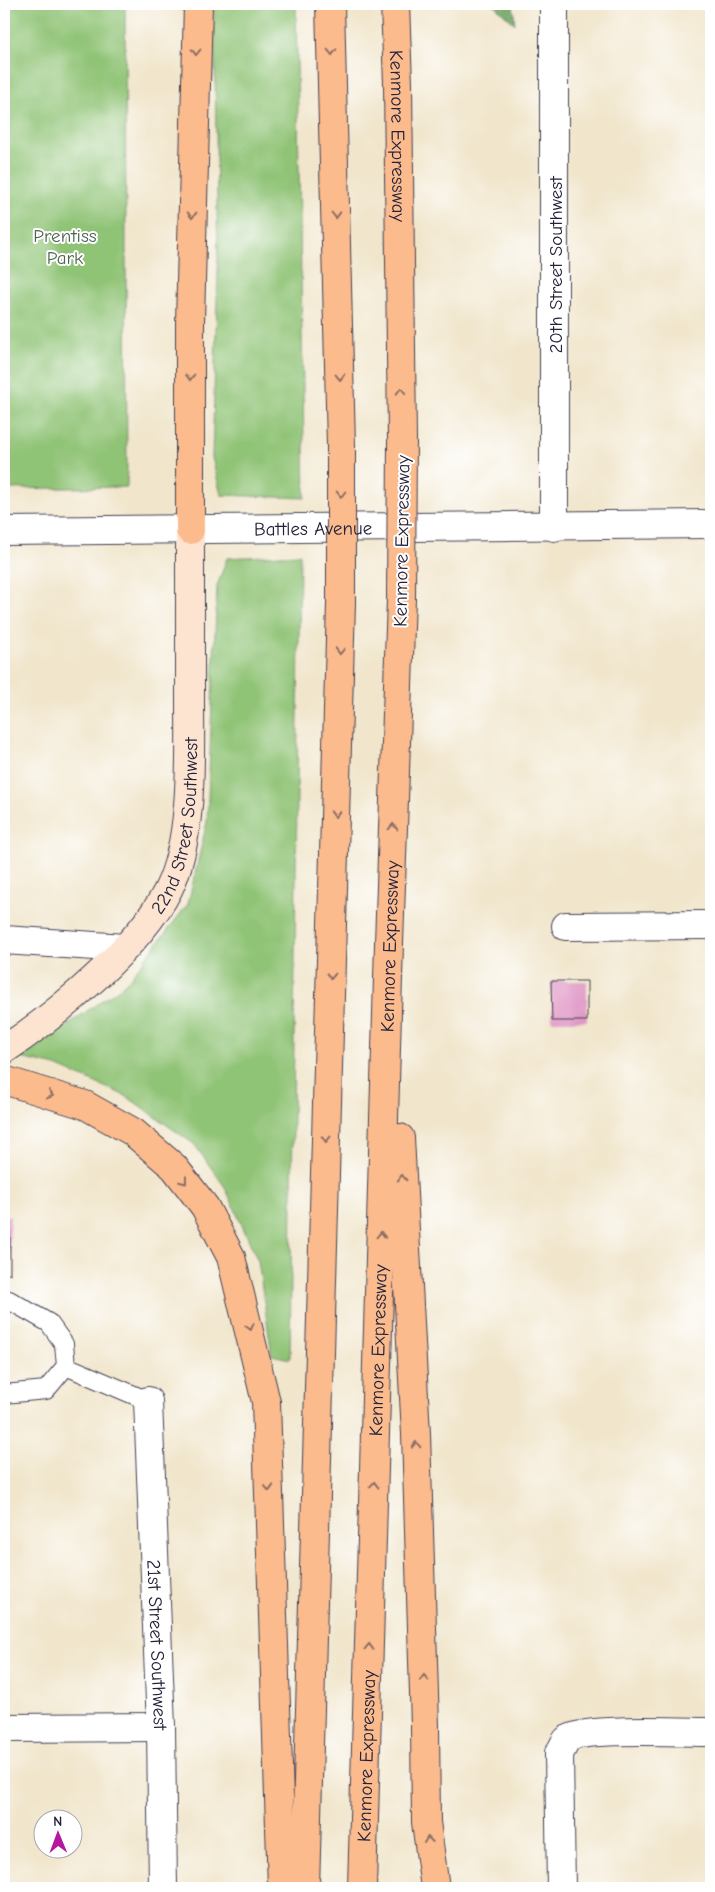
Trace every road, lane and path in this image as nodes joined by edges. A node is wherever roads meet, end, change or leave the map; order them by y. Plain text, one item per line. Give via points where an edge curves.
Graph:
1 (198, 4) edge
2 (330, 4) edge
3 (395, 4) edge
4 (554, 4) edge
5 (711, 524) edge
6 (554, 526) junction
7 (190, 530) junction
8 (4, 531) edge
9 (711, 925) edge
10 (566, 926) dead end
11 (4, 940) edge
12 (389, 943) junction
13 (125, 948) junction
14 (4, 1050) edge
15 (4, 1080) edge
16 (4, 1301) edge
17 (66, 1366) junction
18 (4, 1394) edge
19 (148, 1401) joint
20 (161, 1727) junction
21 (4, 1728) edge
22 (711, 1732) edge
23 (163, 1888) edge
24 (282, 1888) edge
25 (305, 1888) edge
26 (362, 1888) edge
27 (434, 1888) edge
28 (560, 1888) edge

1 -> 7 highway via 190,323
2 -> 25 highway, bridge via 341,446 341,603
12 -> 3 highway, Kenmore Expressway, bridge via 401,599 402,440
4 - 6 street, 20th Street Southwest
5 - 6 street, Battles Avenue
6 - 7 street, Battles Avenue
7 - 8 street, Battles Avenue
7 - 13 main road, 22nd Street Southwest via 190,772 182,849 168,890
9 - 10 street
11 - 13 street
26 -> 12 highway, Kenmore Expressway
27 -> 12 highway via 426,1822 416,1434
13 - 14 main road, 22nd Street Southwest via 33,1031
15 -> 24 highway via 85,1105 133,1132 174,1167 205,1207 231,1257 266,1402
16 - 17 lane via 9,1300 49,1323 64,1344
17 - 18 lane via 46,1390
17 - 19 lane
19 - 20 street, 21st Street Southwest
20 - 21 street
20 - 23 street, 21st Street Southwest
22 - 28 street via 613,1732 579,1734 567,1740 559,1754

